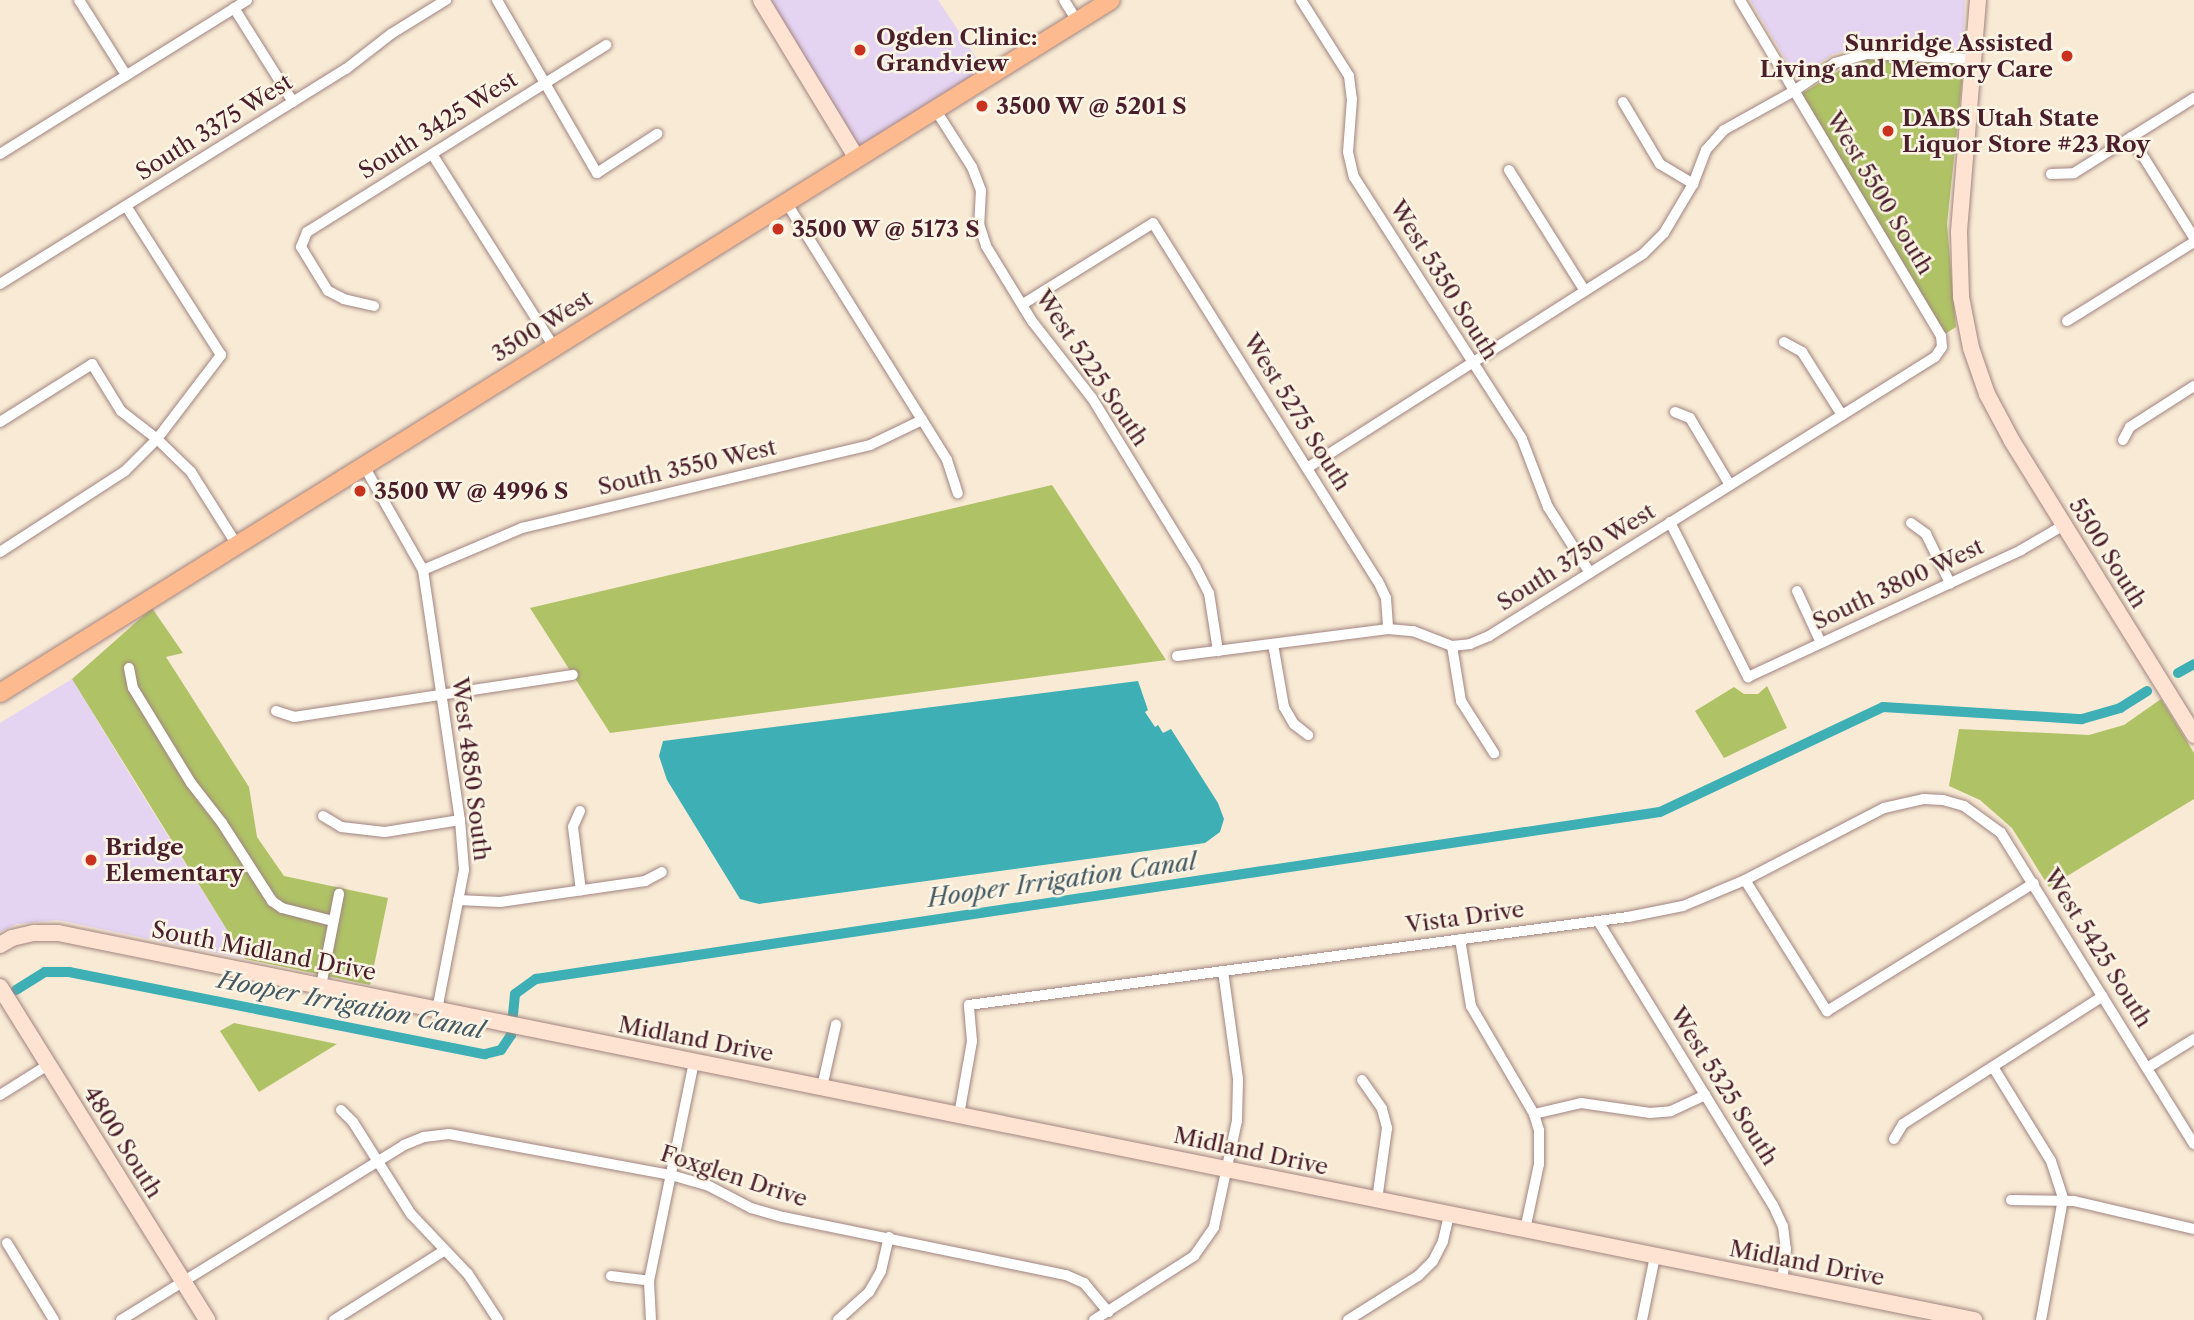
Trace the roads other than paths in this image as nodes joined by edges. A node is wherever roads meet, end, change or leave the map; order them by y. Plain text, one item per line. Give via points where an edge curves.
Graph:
1 (79, 0) edge
2 (247, 0) edge
3 (446, 0) edge
4 (498, 0) edge
5 (761, 0) edge
6 (1064, 0) edge
7 (1111, 0) edge
8 (1301, 0) edge
9 (1740, 0) edge
10 (1978, 0) edge
11 (233, 8) junction
12 (1077, 21) junction
13 (606, 45) dead end
14 (1972, 59) junction
15 (126, 75) junction
16 (545, 84) junction
17 (1794, 91) junction
18 (2194, 98) edge
19 (293, 102) junction
20 (1623, 102) dead end
21 (935, 109) junction
22 (657, 134) dead end
23 (2131, 137) junction
24 (0, 153) edge
25 (432, 154) junction
26 (856, 157) junction
27 (1509, 170) dead end
28 (2051, 174) dead end
29 (1693, 184) junction
30 (786, 202) junction
31 (127, 206) junction
32 (2194, 240) edge
33 (0, 284) edge
34 (1585, 291) junction
35 (1023, 304) junction
36 (374, 306) dead end
37 (2067, 321) dead end
38 (1941, 335) joint
39 (1784, 342) dead end
40 (554, 347) junction
41 (1472, 363) junction
42 (2194, 386) edge
43 (1675, 412) dead end
44 (1842, 415) junction
45 (922, 420) junction
46 (0, 422) edge
47 (157, 439) junction
48 (2123, 440) dead end
49 (363, 466) junction
50 (1307, 468) junction
51 (1730, 485) junction
52 (958, 493) dead end
53 (1671, 522) junction
54 (1911, 523) dead end
55 (2064, 525) junction
56 (237, 545) junction
57 (0, 552) edge
58 (423, 570) junction
59 (1590, 573) junction
60 (1950, 583) junction
61 (1797, 591) dead end
62 (1388, 629) junction
63 (1821, 643) junction
64 (1273, 644) junction
65 (1452, 646) junction
66 (1218, 651) junction
67 (1177, 656) dead end
68 (129, 668) dead end
69 (573, 675) dead end
70 (0, 693) edge
71 (440, 695) junction
72 (276, 711) dead end
73 (1308, 735) dead end
74 (2194, 735) edge
75 (1494, 753) dead end
76 (1943, 800) joint
77 (580, 811) dead end
78 (323, 816) dead end
79 (460, 820) junction
80 (662, 873) dead end
81 (1745, 880) junction
82 (2034, 883) junction
83 (581, 891) junction
84 (339, 894) dead end
85 (458, 900) junction
86 (334, 921) junction
87 (1598, 921) junction
88 (1461, 939) junction
89 (0, 945) edge
90 (1223, 971) junction
91 (321, 986) junction
92 (0, 988) edge
93 (2104, 996) junction
94 (437, 1010) junction
95 (511, 1025) joint
96 (836, 1025) dead end
97 (2194, 1039) edge
98 (694, 1062) junction
99 (48, 1065) junction
100 (1993, 1067) junction
101 (2147, 1068) junction
102 (1362, 1080) dead end
103 (822, 1087) junction
104 (0, 1095) edge
105 (1706, 1095) junction
106 (341, 1110) dead end
107 (1534, 1114) junction
108 (959, 1115) junction
109 (1894, 1139) dead end
110 (2194, 1144) edge
111 (378, 1161) junction
112 (1227, 1170) junction
113 (671, 1175) junction
114 (2063, 1199) junction
115 (1377, 1200) junction
116 (2011, 1200) dead end
117 (1450, 1215) junction
118 (2194, 1229) edge
119 (1525, 1230) junction
120 (889, 1237) junction
121 (7, 1243) dead end
122 (445, 1250) junction
123 (1655, 1256) junction
124 (611, 1276) dead end
125 (649, 1281) junction
126 (183, 1282) junction
127 (1782, 1282) junction
128 (1108, 1311) junction
129 (350, 1316) edge
130 (1355, 1318) edge
131 (54, 1320) edge
132 (121, 1320) edge
133 (207, 1320) edge
134 (334, 1320) edge
135 (498, 1320) edge
136 (651, 1320) edge
137 (838, 1320) edge
138 (1094, 1320) edge
139 (1642, 1320) edge
140 (1974, 1320) edge
141 (2041, 1320) edge

1 - 15 street
2 - 11 street
3 - 19 street, South 3375 West
4 - 16 street
5 - 26 street
6 - 12 street
7 - 12 main road, 3500 West
8 - 41 street, West 5350 South via 1349,76 1348,152 1354,177
9 - 17 street, West 5500 South
10 - 14 street, 5500 South
11 - 15 street
11 - 19 street
12 - 21 main road, 3500 West
13 - 16 street, South 3425 West
14 - 17 street via 1867,54 1835,62
14 - 55 street, 5500 South via 1959,232 1961,298 1987,394
15 - 24 street
16 - 22 street via 597,173
16 - 25 street, South 3425 West
17 - 29 street via 1724,130 1706,150
17 - 38 street, West 5500 South
18 - 23 street
19 - 31 street, South 3375 West
20 - 29 street via 1660,164
21 - 26 main road, 3500 West
21 - 35 street, West 5225 South via 972,167 981,190 979,224 986,246
23 - 28 street via 2074,173
23 - 32 street
25 - 36 street, South 3425 West via 307,232 301,247 328,291
25 - 40 street
26 - 30 main road, 3500 West
27 - 34 street
29 - 34 street via 1664,233 1643,254
30 - 40 main road, 3500 West
30 - 45 street
31 - 33 street, South 3375 West
31 - 47 street via 221,355
32 - 37 street
34 - 41 street
35 - 50 street, West 5275 South via 1153,223
35 - 66 street, West 5225 South via 1092,398 1196,568 1209,593
38 - 44 street, South 3750 West via 1942,346 1935,357
39 - 44 street via 1802,352
40 - 49 main road, 3500 West
41 - 50 street
41 - 59 street, West 5350 South via 1522,439 1548,507
42 - 48 street via 2130,427
43 - 51 street via 1690,418
44 - 51 street, South 3750 West
45 - 52 street via 947,460
45 - 58 street, South 3550 West via 870,445 522,528
46 - 47 street via 92,364 121,411
47 - 56 street via 191,472
47 - 57 street via 125,471
49 - 56 main road, 3500 West
49 - 58 street, West 4850 South
50 - 62 street, West 5275 South via 1378,580
51 - 53 street, South 3750 West
53 - 59 street, South 3750 West
53 - 63 street, South 3800 West via 1748,677
54 - 60 street via 1926,534
55 - 60 street, South 3800 West
55 - 74 street, 5500 South
56 - 70 main road, 3500 West
58 - 71 street, West 4850 South
59 - 65 street, South 3750 West via 1489,636
60 - 63 street, South 3800 West
61 - 63 street
62 - 64 street
62 - 65 street via 1413,631
64 - 66 street
64 - 73 street via 1283,707
65 - 75 street via 1461,701
66 - 67 street
68 - 86 street via 133,688 191,783 272,901 282,908
69 - 71 street
71 - 72 street via 294,717
71 - 79 street, West 4850 South
76 - 81 street, Vista Drive via 1905,801 1884,808
76 - 82 street, West 5425 South via 1964,806 2001,833
77 - 83 street via 573,827
78 - 79 street via 341,827 385,832
79 - 85 street, West 4850 South via 464,870
80 - 83 street via 645,881
81 - 82 street via 1827,1010
81 - 87 street, Vista Drive via 1683,906
82 - 93 street, West 5425 South
83 - 85 street via 500,902
84 - 86 street
85 - 94 street, West 4850 South
86 - 91 street
87 - 88 street, Vista Drive
87 - 105 street, West 5325 South
88 - 90 street, Vista Drive
88 - 107 street via 1471,1006
89 - 91 street, South Midland Drive via 34,933 58,933
90 - 108 street, Vista Drive via 969,1005 972,1041
90 - 112 street via 1238,1079 1237,1121
91 - 94 street, South Midland Drive
92 - 99 street, 4800 South
93 - 100 street
93 - 101 street, West 5425 South
94 - 95 street, South Midland Drive
95 - 98 street, Midland Drive
96 - 103 street
97 - 101 street
98 - 103 street, Midland Drive
98 - 113 street
99 - 104 street
99 - 126 street, 4800 South
100 - 109 street via 1903,1124
100 - 114 street via 2051,1161
101 - 110 street, West 5425 South
102 - 115 street via 1382,1109 1387,1128
103 - 108 street, Midland Drive
105 - 107 street via 1671,1111 1650,1113 1581,1103
105 - 127 street, West 5325 South via 1783,1226
106 - 111 street
107 - 119 street via 1541,1147
108 - 112 street, Midland Drive
111 - 113 street, Foxglen Drive via 424,1137 472,1135
111 - 122 street via 411,1214
111 - 126 street, Foxglen Drive
112 - 115 street, Midland Drive
112 - 128 street via 1221,1206 1205,1243 1175,1271
113 - 120 street, Foxglen Drive via 707,1185 751,1208
113 - 125 street
114 - 116 street
114 - 118 street
114 - 141 street
115 - 117 street, Midland Drive
117 - 119 street, Midland Drive
117 - 130 street via 1433,1261
119 - 123 street, Midland Drive
120 - 128 street, Foxglen Drive via 1066,1275 1084,1283
120 - 137 street via 881,1271 869,1292
121 - 131 street
122 - 129 street
122 - 135 street via 468,1273
123 - 127 street, Midland Drive
123 - 139 street
124 - 125 street
125 - 136 street
126 - 132 street, Foxglen Drive
126 - 133 street, 4800 South
127 - 140 street, Midland Drive
128 - 138 street
129 - 134 street

